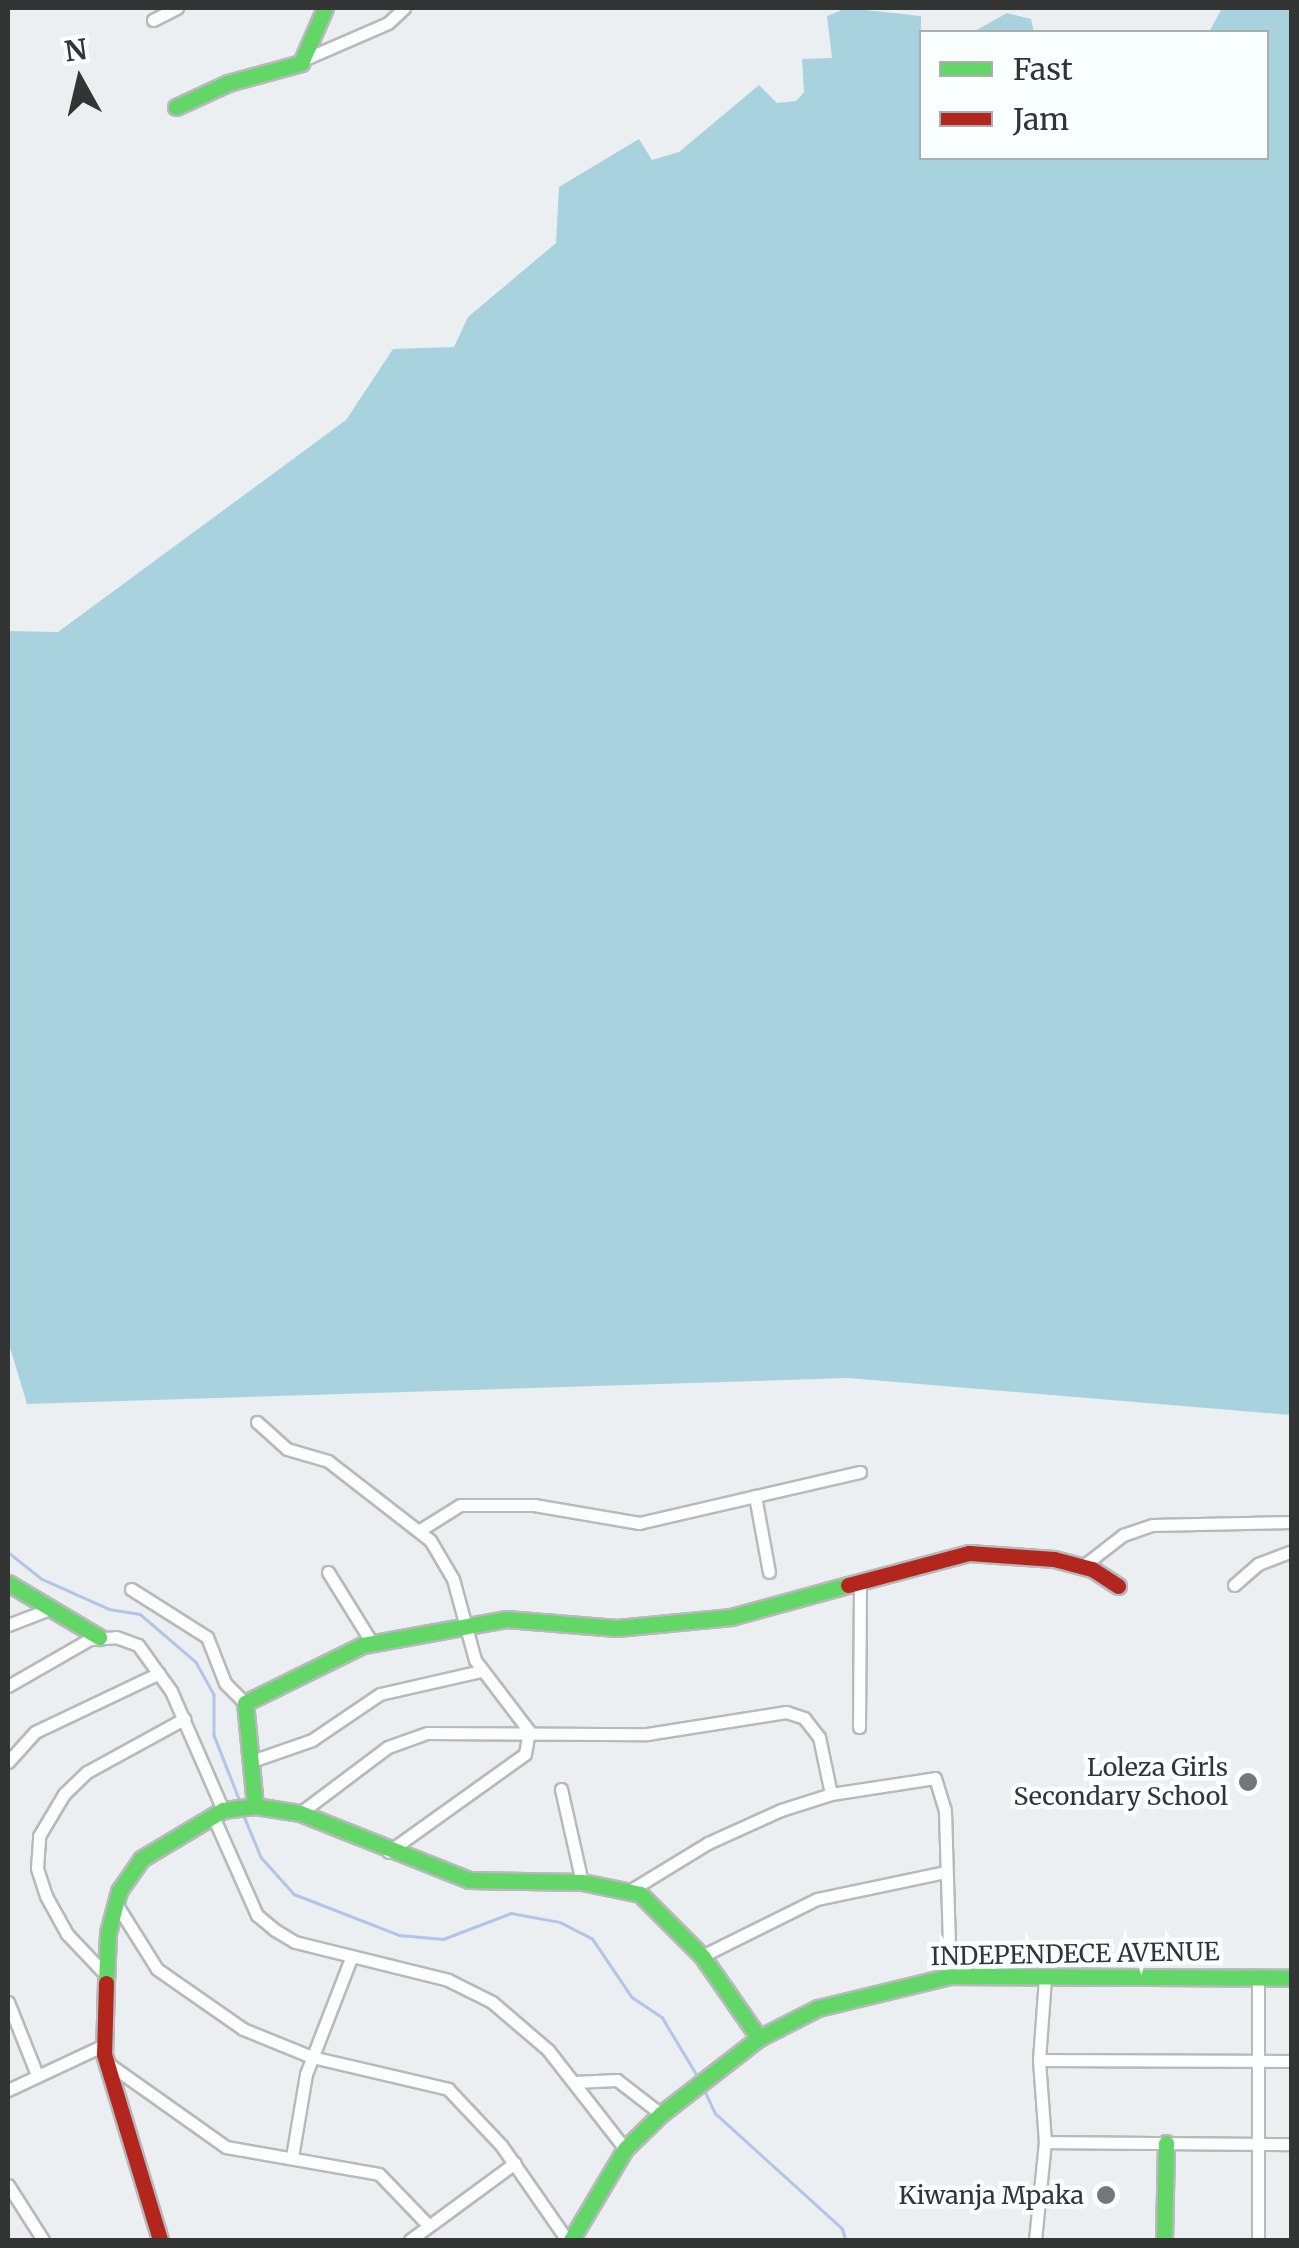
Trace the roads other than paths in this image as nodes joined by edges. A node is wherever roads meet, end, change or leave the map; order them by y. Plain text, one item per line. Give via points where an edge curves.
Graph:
1 (177, 8) edge
2 (325, 8) edge
3 (404, 8) edge
4 (153, 20) dead end
5 (305, 59) junction
6 (176, 107) dead end
7 (257, 1422) dead end
8 (860, 1472) dead end
9 (755, 1496) junction
10 (1292, 1522) edge
11 (420, 1530) junction
12 (1292, 1550) edge
13 (1083, 1566) junction
14 (328, 1572) dead end
15 (769, 1572) dead end
16 (8, 1583) edge
17 (860, 1584) junction
18 (1234, 1585) dead end
19 (1118, 1586) dead end
20 (131, 1589) dead end
21 (52, 1608) junction
22 (466, 1624) junction
23 (8, 1625) edge
24 (99, 1637) junction
25 (372, 1643) junction
26 (481, 1671) junction
27 (159, 1672) junction
28 (8, 1686) edge
29 (245, 1703) junction
30 (184, 1719) junction
31 (859, 1728) dead end
32 (528, 1731) junction
33 (8, 1762) edge
34 (250, 1762) junction
35 (561, 1788) dead end
36 (831, 1794) junction
37 (255, 1806) junction
38 (223, 1810) junction
39 (300, 1813) junction
40 (388, 1852) junction
41 (946, 1872) junction
42 (582, 1882) junction
43 (631, 1890) junction
44 (116, 1902) junction
45 (702, 1956) junction
46 (351, 1958) junction
47 (104, 1972) junction
48 (950, 1976) junction
49 (1045, 1978) junction
50 (1258, 1978) junction
51 (1292, 1978) edge
52 (8, 2002) edge
53 (758, 2038) junction
54 (104, 2045) junction
55 (312, 2057) junction
56 (1039, 2060) junction
57 (1258, 2061) junction
58 (1292, 2061) edge
59 (106, 2062) junction
60 (37, 2075) junction
61 (574, 2082) junction
62 (8, 2090) edge
63 (661, 2114) junction
64 (1045, 2142) junction
65 (1166, 2143) junction
66 (1258, 2144) junction
67 (1292, 2144) edge
68 (626, 2149) junction
69 (292, 2158) junction
70 (514, 2163) junction
71 (8, 2185) edge
72 (428, 2225) junction
73 (565, 2239) edge
74 (43, 2240) edge
75 (164, 2240) edge
76 (410, 2240) edge
77 (1035, 2240) edge
78 (1164, 2240) edge
79 (1258, 2240) edge

1 - 4 street
2 - 5 street
3 - 5 street via 388,24
5 - 6 street
7 - 11 street via 287,1449 319,1455
8 - 9 street
9 - 11 street via 638,1523 534,1505 460,1505
9 - 15 street
10 - 13 street via 1152,1525 1123,1535
11 - 22 street via 454,1580
12 - 18 street
13 - 17 street via 968,1553
13 - 19 street
14 - 25 street
16 - 21 street
17 - 22 street via 692,1622 617,1628 518,1619
17 - 31 street
20 - 29 street via 206,1637 224,1683
21 - 23 street
21 - 24 street
22 - 25 street
22 - 26 street
24 - 27 street via 138,1645
24 - 28 street
25 - 29 street
26 - 32 street
26 - 34 street via 380,1694 312,1740
27 - 30 street
27 - 33 street via 35,1732
29 - 34 street
30 - 38 street
30 - 47 street via 76,1781 51,1812 36,1846 41,1884 55,1916
32 - 36 street via 647,1734 794,1712 818,1737
32 - 39 street via 447,1730 411,1737 363,1763
32 - 40 street via 525,1754
34 - 37 street
35 - 42 street
36 - 41 street via 935,1778 944,1795
36 - 43 street via 728,1833
37 - 38 street
37 - 39 street
38 - 44 street via 141,1858
38 - 46 street via 257,1914 295,1942
39 - 40 street
40 - 42 street via 469,1880
41 - 45 street via 817,1898
41 - 48 street
42 - 43 street
43 - 45 street via 670,1919
44 - 47 street
44 - 55 street via 157,1969 185,1992 243,2029
45 - 53 street
46 - 55 street
46 - 61 street via 448,1980 477,1994 527,2029
47 - 54 street
48 - 49 street, INDEPENDECE AVENUE
48 - 53 street, INDEPENDECE AVENUE via 868,1991
49 - 50 street, INDEPENDECE AVENUE
49 - 56 street
50 - 51 street, INDEPENDECE AVENUE
50 - 57 street
52 - 60 street
53 - 63 street, INDEPENDECE AVENUE
54 - 59 street
54 - 60 street
55 - 69 street
55 - 70 street via 436,2082 473,2112
56 - 57 street
56 - 64 street
57 - 58 street
57 - 66 street
59 - 69 street via 212,2140
59 - 75 street
60 - 62 street
61 - 63 street via 617,2080
61 - 68 street
63 - 68 street, INDEPENDECE AVENUE
64 - 65 street
64 - 77 street
65 - 66 street
65 - 78 street
66 - 67 street
66 - 79 street
68 - 73 street, INDEPENDECE AVENUE
69 - 72 street via 379,2174
70 - 72 street
70 - 73 street
71 - 74 street
72 - 76 street

